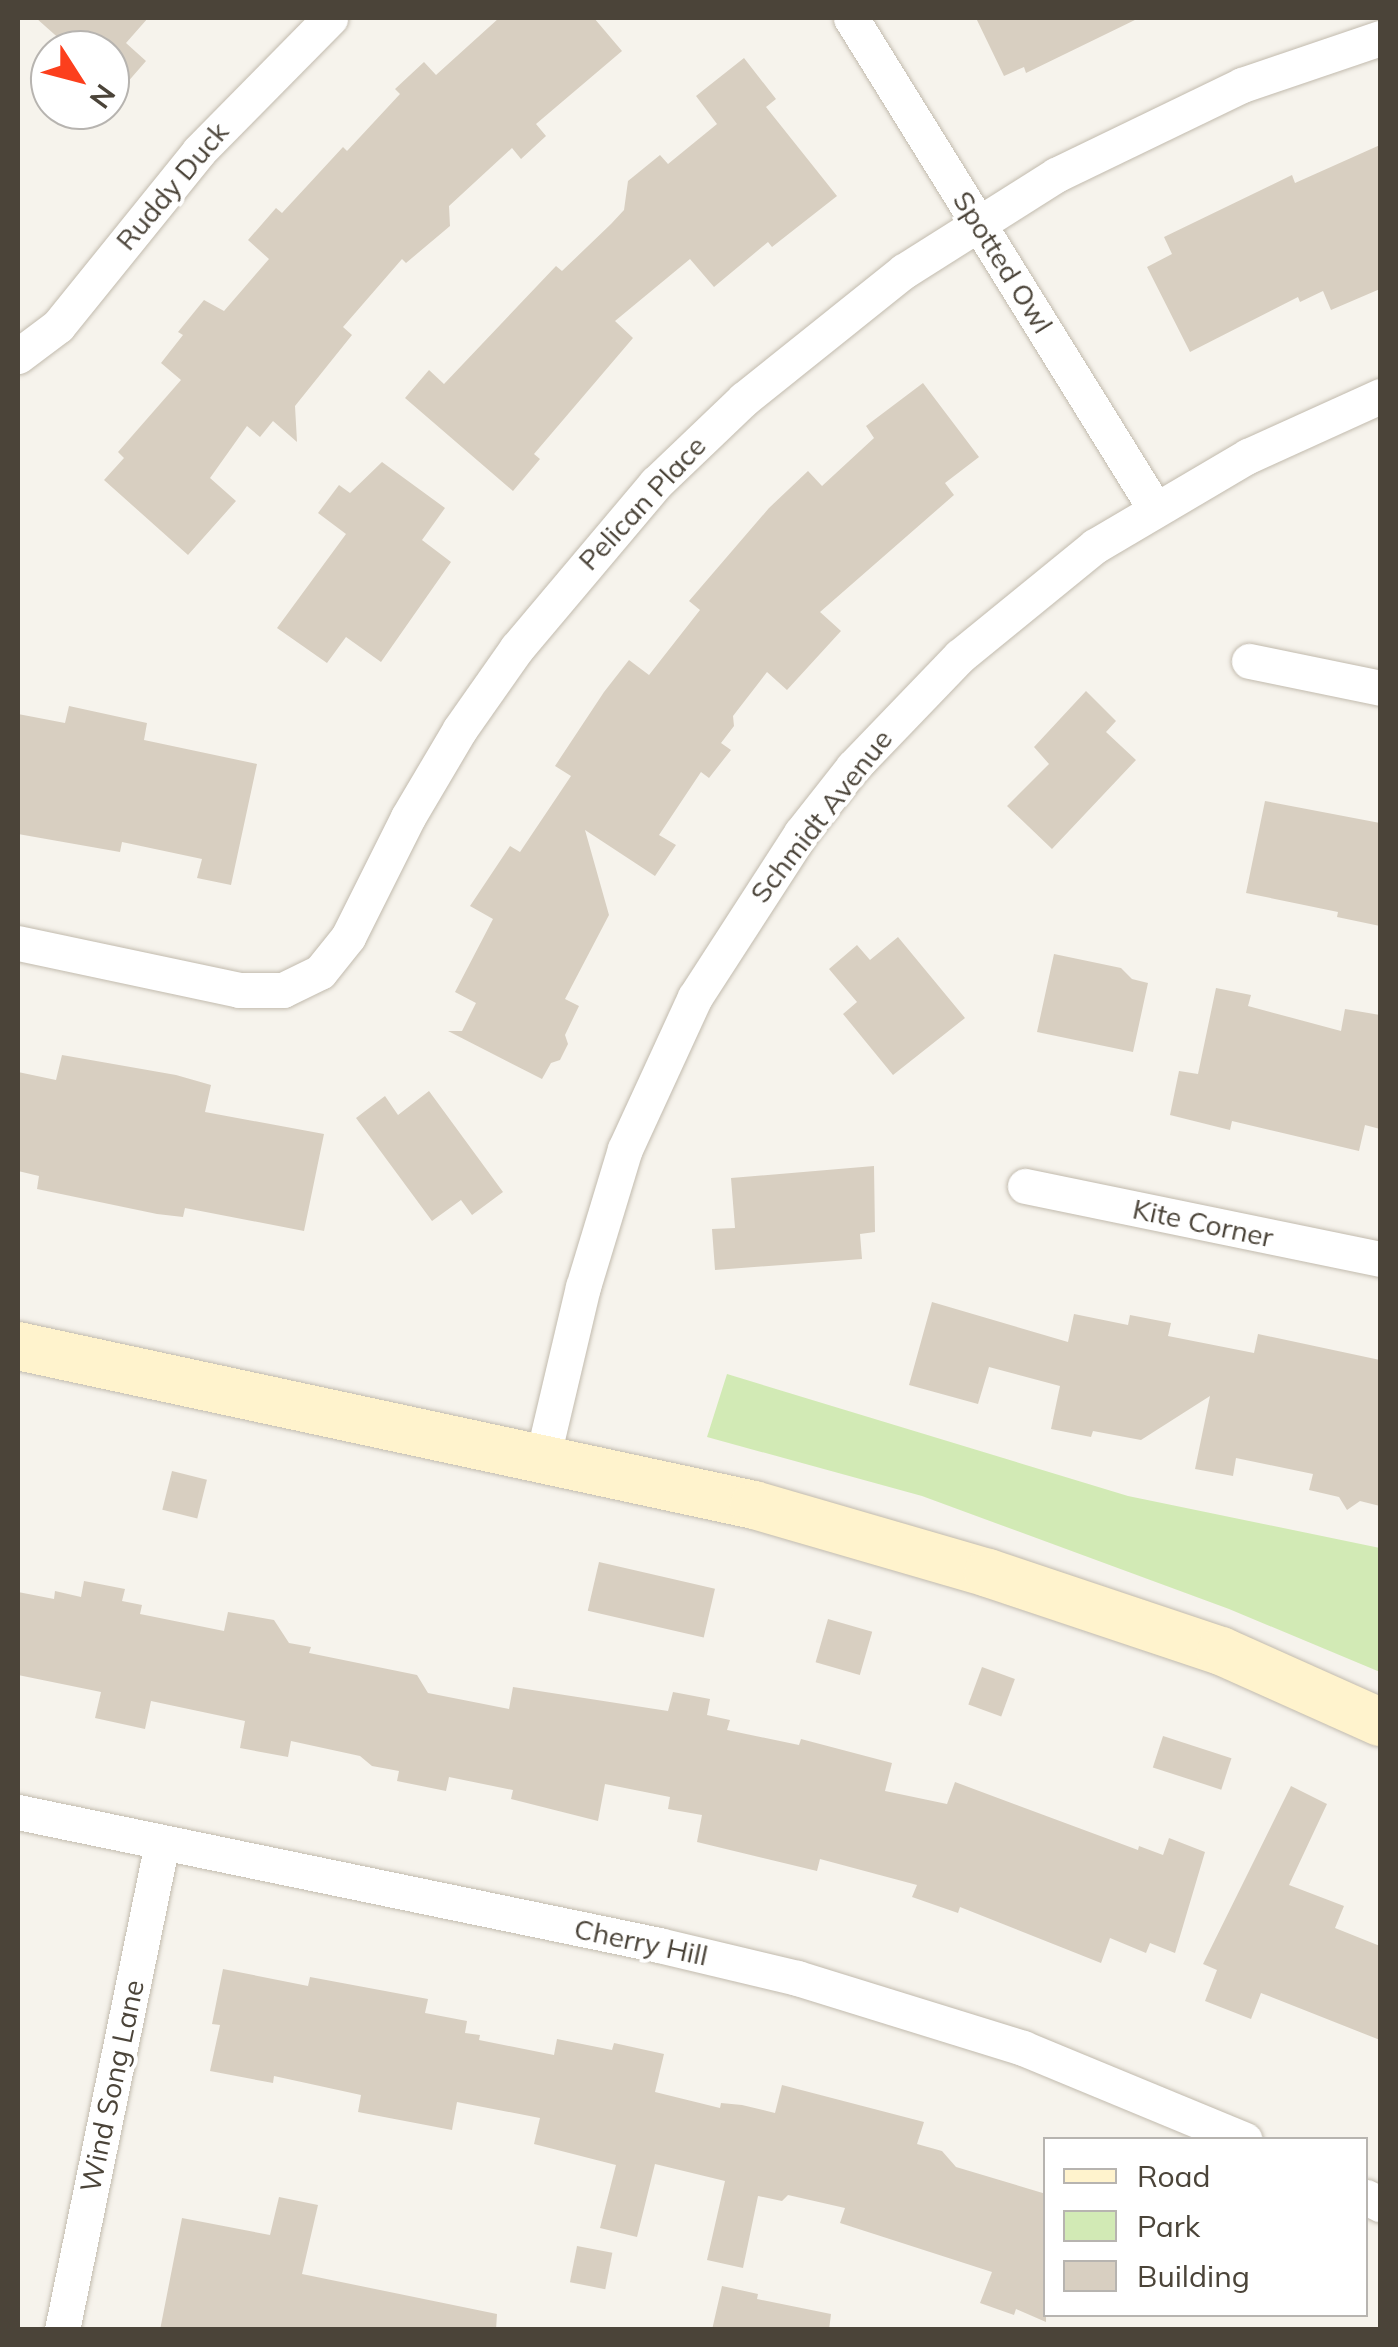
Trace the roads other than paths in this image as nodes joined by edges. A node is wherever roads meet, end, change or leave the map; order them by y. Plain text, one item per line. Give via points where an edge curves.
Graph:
1 (330, 18) edge
2 (851, 18) edge
3 (1380, 38) edge
4 (978, 222) junction
5 (18, 356) edge
6 (1380, 396) edge
7 (1154, 507) junction
8 (1249, 660) dead end
9 (1380, 688) edge
10 (18, 943) edge
11 (1025, 1186) dead end
12 (1380, 1259) edge
13 (18, 1346) edge
14 (542, 1460) junction
15 (1380, 1722) edge
16 (18, 1812) edge
17 (162, 1842) junction
18 (1238, 2137) edge
19 (62, 2330) edge

1 - 5 street, Ruddy Duck via 200,151 58,326
2 - 4 street, Spotted Owl
3 - 4 street, Pelican Place via 1200,104
4 - 7 street, Spotted Owl
4 - 10 street, Pelican Place via 904,271 759,386 594,551 460,729 348,936 320,972 282,990 250,991
6 - 7 street, Schmidt Avenue
7 - 14 street, Schmidt Avenue via 1094,546 960,656 853,767 752,903 687,1012 625,1149
8 - 9 street
11 - 12 street, Kite Corner
13 - 14 main road
14 - 15 main road via 754,1505 988,1573 1221,1651
16 - 17 street, Cherry Hill
17 - 18 street, Cherry Hill via 797,1978 1023,2048
17 - 19 street, Wind Song Lane

